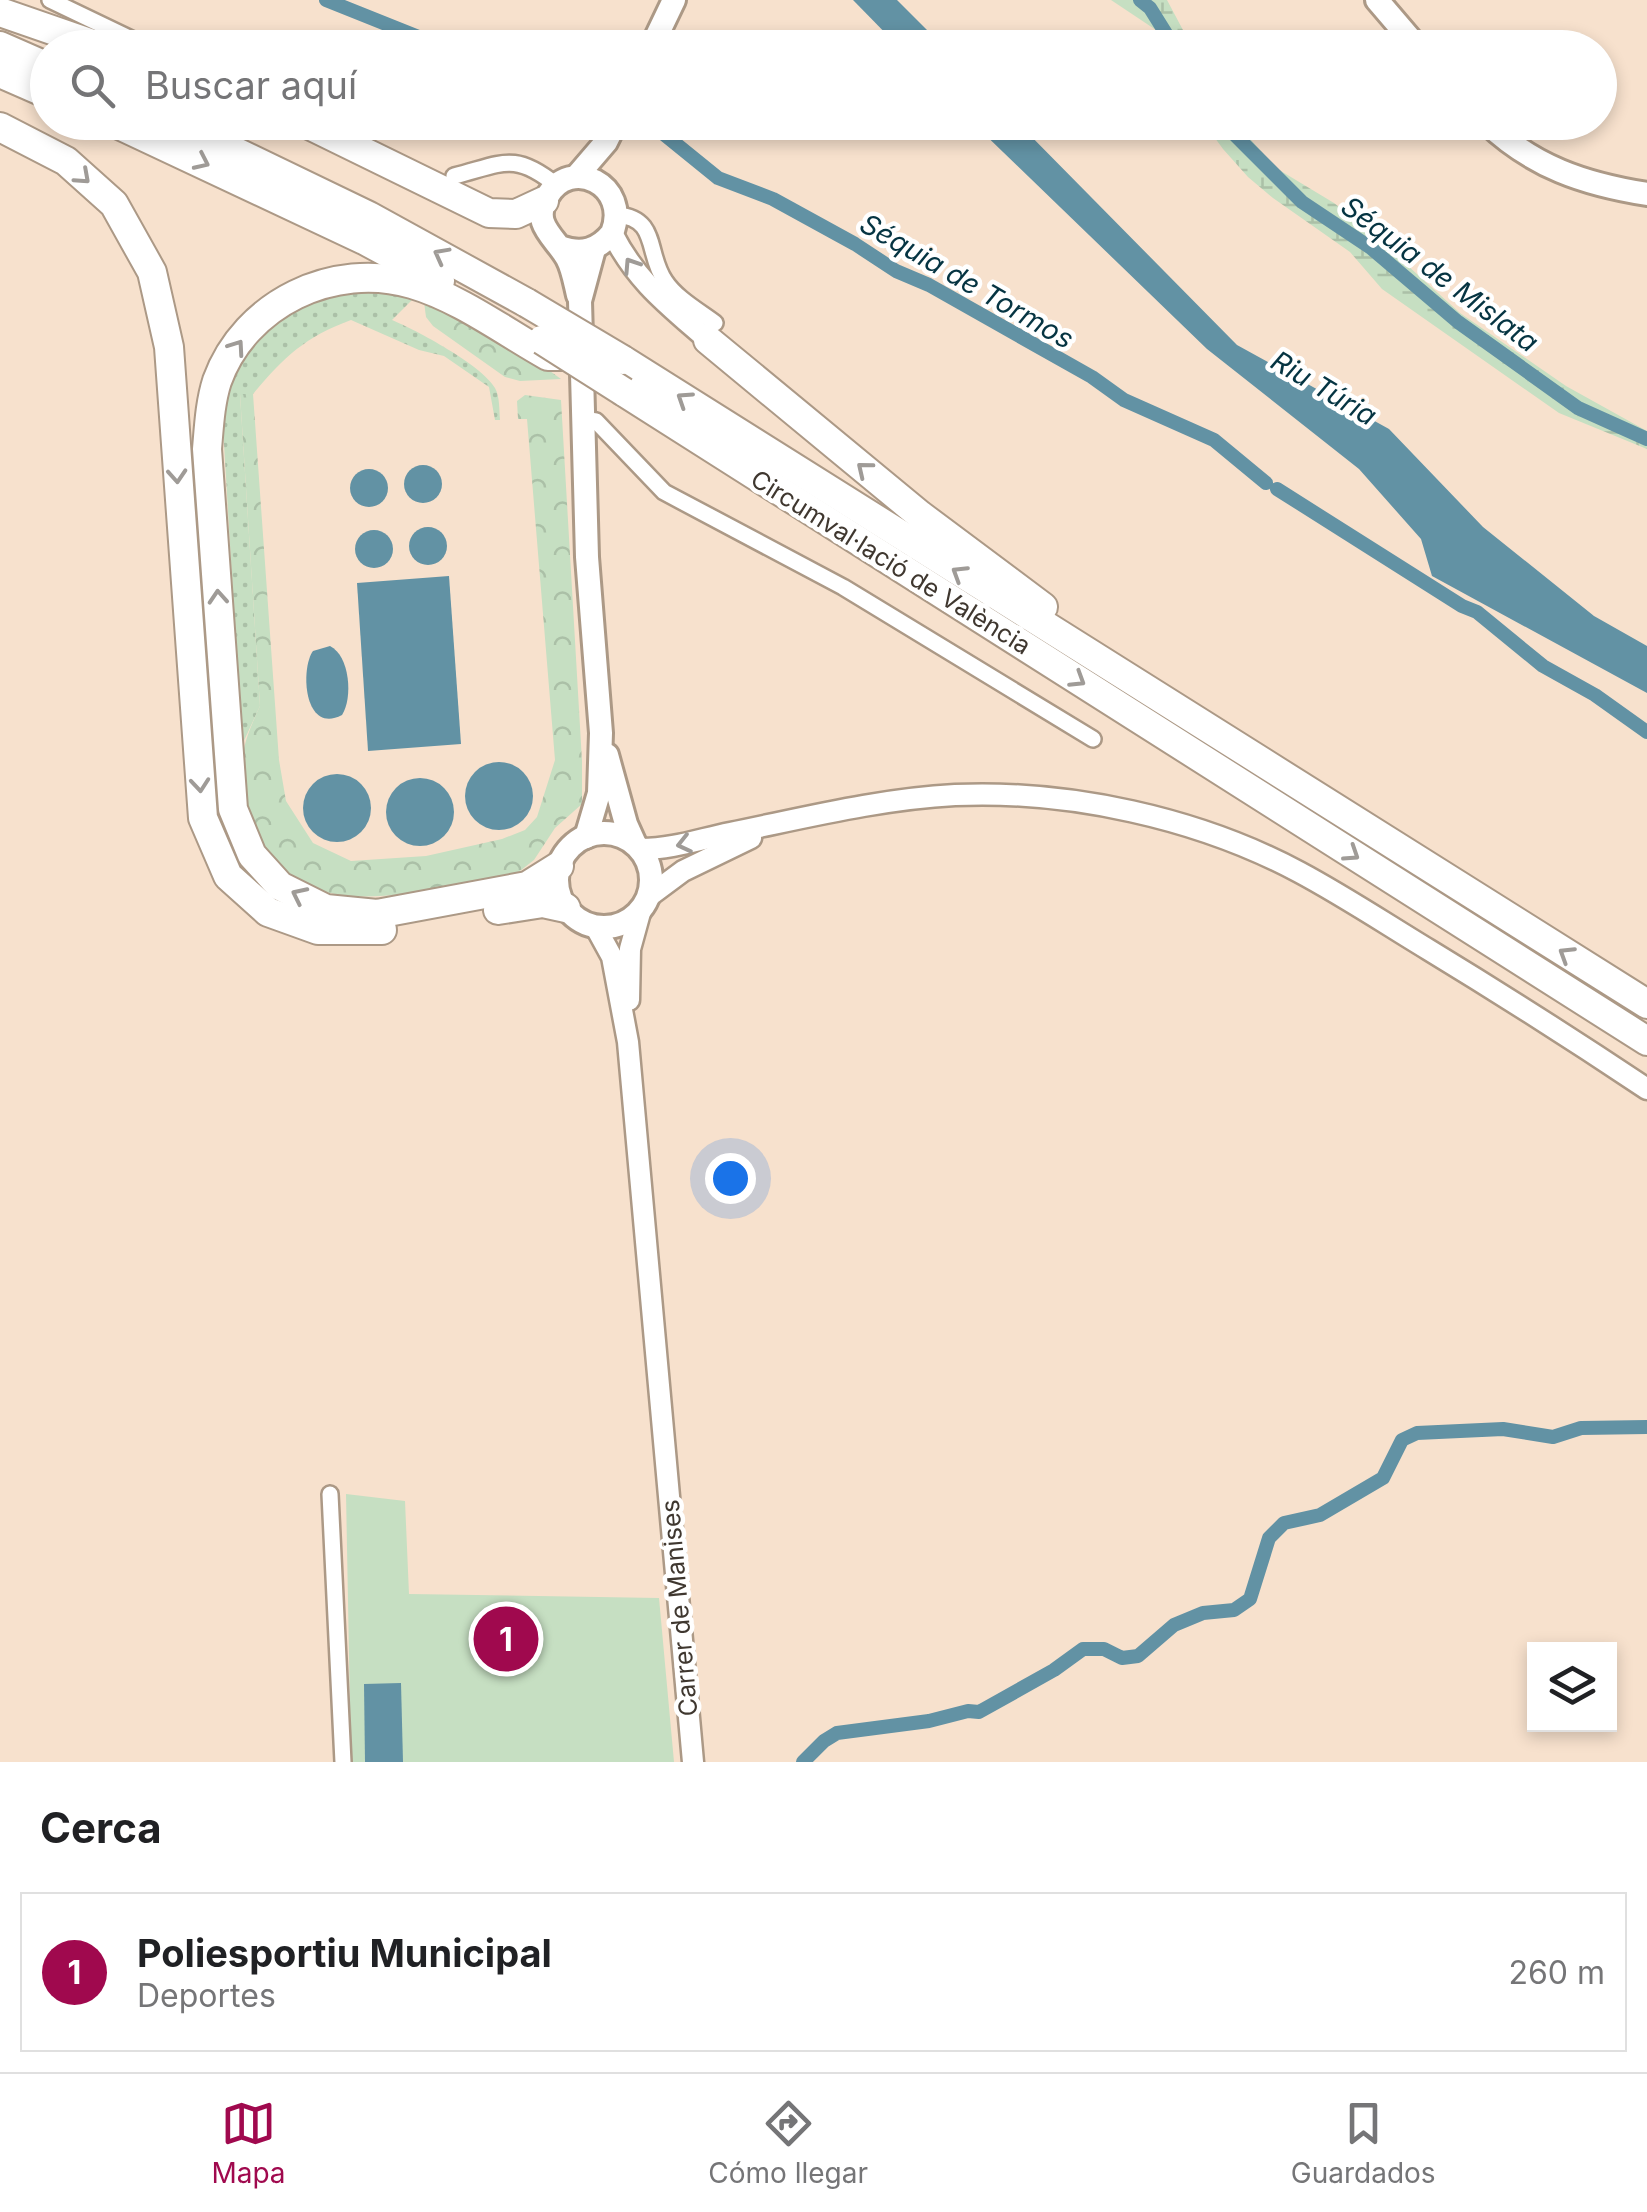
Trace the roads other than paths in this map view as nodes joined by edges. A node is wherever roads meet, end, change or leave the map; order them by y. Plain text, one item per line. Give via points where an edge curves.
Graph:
1 (50, 0) edge
2 (674, 0) edge
3 (1377, 0) edge
4 (0, 12) edge
5 (52, 30) edge
6 (112, 30) edge
7 (660, 30) edge
8 (1403, 30) edge
9 (0, 46) edge
10 (30, 59) edge
11 (0, 73) edge
12 (30, 86) edge
13 (0, 127) edge
14 (150, 140) edge
15 (212, 140) edge
16 (340, 140) edge
17 (604, 140) edge
18 (610, 140) edge
19 (1506, 140) edge
20 (454, 176) dead end
21 (559, 188) junction
22 (606, 188) junction
23 (1647, 194) edge
24 (614, 224) junction
25 (560, 247) junction
26 (594, 249) junction
27 (580, 301) junction
28 (711, 332) junction
29 (539, 344) junction
30 (583, 419) junction
31 (602, 733) junction
32 (1093, 739) dead end
33 (1308, 792) junction
34 (795, 820) junction
35 (586, 837) junction
36 (638, 846) junction
37 (559, 866) junction
38 (645, 903) junction
39 (566, 908) junction
40 (595, 926) junction
41 (1647, 1004) edge
42 (1647, 1041) edge
43 (628, 1042) junction
44 (1647, 1089) edge
45 (330, 1494) dead end
46 (344, 1762) edge
47 (693, 1762) edge

1 - 6 street
2 - 7 main road
3 - 8 main road
4 - 5 highway
9 - 10 highway
11 - 12 highway
13 -> 39 highway via 66,161 114,204 152,272 169,348 203,818 228,876 268,912 318,930 382,930 531,904
14 -> 29 highway, Circumval·lació de València via 364,240
33 -> 15 highway, Circumval·lació de València, bridge via 526,302 370,216
16 - 21 highway via 489,212 516,214
17 - 21 main road
18 - 22 main road
19 - 23 main road via 1553,171
20 - 21 street via 511,162 532,166
21 - 22 main road via 587,178
21 - 25 main road via 542,222
22 - 24 main road
24 - 26 main road
28 -> 24 street via 641,281
24 - 28 street via 632,216 642,224 668,286
25 - 26 main road
25 - 27 main road
26 - 27 main road
27 - 30 main road
33 -> 28 highway via 920,515
37 -> 29 highway via 527,886 377,914 326,909 280,886 252,855 233,809 207,450 210,408 235,346 265,312 336,280 374,276 412,284
29 -> 42 highway, Circumval·lació de València, bridge
30 - 31 main road
30 - 32 street via 596,421 664,492 843,586
31 - 35 main road via 599,793
31 - 36 main road
41 -> 33 highway, Circumval·lació de València
34 -> 36 street via 676,847
34 - 38 street via 683,871
34 - 44 street via 956,795 1032,796 1151,816 1298,872
35 - 36 main road via 611,833
35 - 37 main road
36 - 38 main road via 652,876
37 - 39 main road via 556,884
38 - 40 main road via 620,924
38 - 43 street via 630,949
39 - 40 main road
40 - 43 street via 612,957
43 - 47 street, Carrer de Manises
45 - 46 street

